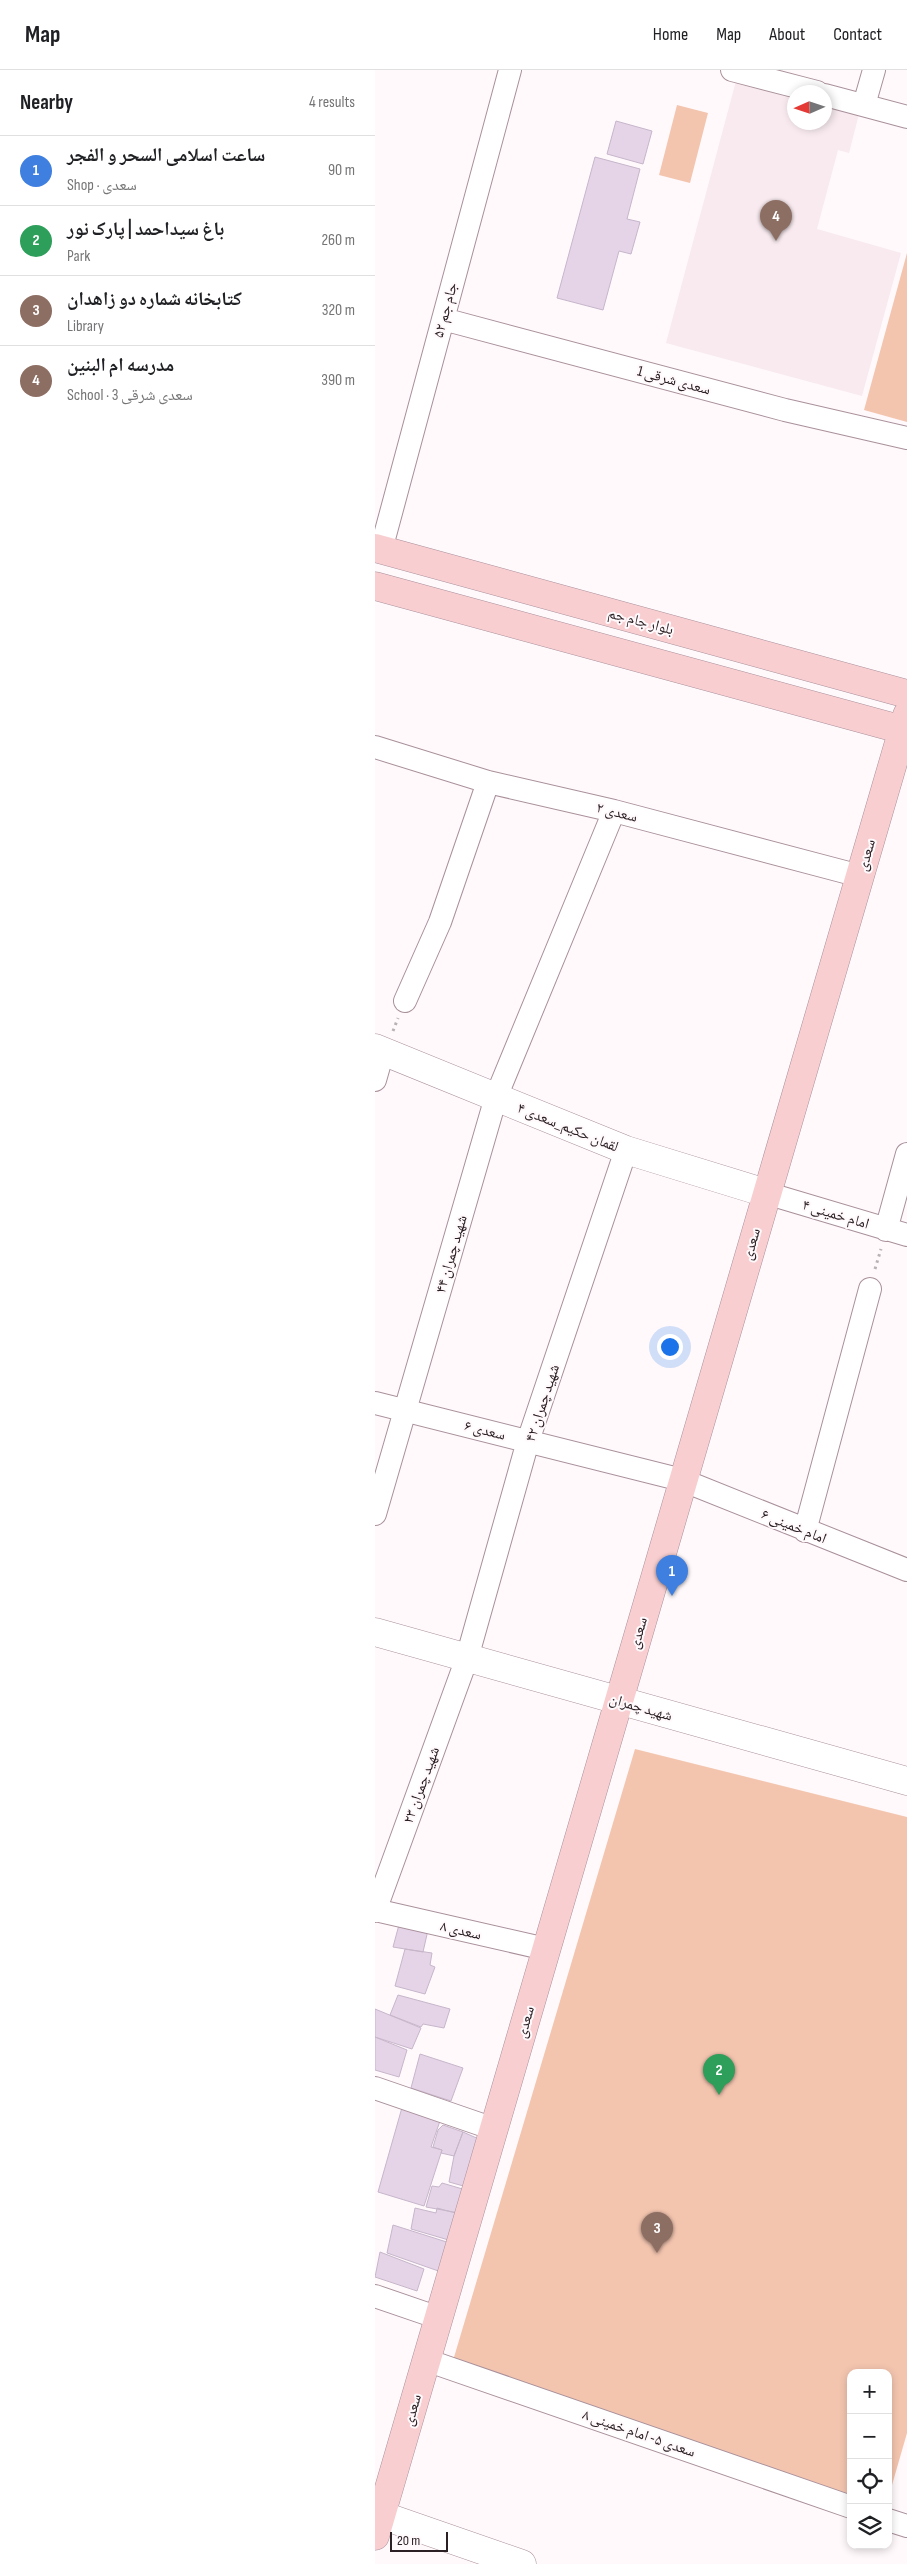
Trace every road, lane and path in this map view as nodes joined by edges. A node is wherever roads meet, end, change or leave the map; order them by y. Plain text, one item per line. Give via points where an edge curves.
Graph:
1 (510, 70) edge
2 (732, 70) edge
3 (873, 70) edge
4 (790, 85) edge
5 (832, 97) edge
6 (864, 105) junction
7 (907, 117) edge
8 (443, 319) junction
9 (907, 438) edge
10 (378, 549) edge
11 (375, 586) edge
12 (907, 694) edge
13 (906, 725) edge
14 (375, 747) edge
15 (489, 782) junction
16 (614, 811) junction
17 (860, 876) junction
18 (405, 1001) joint
19 (379, 1050) edge
20 (375, 1080) edge
21 (496, 1097) junction
22 (626, 1150) junction
23 (907, 1154) edge
24 (766, 1193) junction
25 (897, 1232) edge
26 (870, 1289) joint
27 (375, 1403) edge
28 (405, 1410) junction
29 (528, 1441) junction
30 (682, 1480) junction
31 (375, 1514) edge
32 (805, 1531) junction
33 (907, 1570) edge
34 (375, 1632) edge
35 (467, 1658) junction
36 (619, 1700) junction
37 (907, 1781) edge
38 (375, 1910) edge
39 (547, 1950) junction
40 (375, 2088) edge
41 (494, 2129) junction
42 (375, 2296) edge
43 (439, 2318) junction
44 (427, 2360) junction
45 (847, 2506) edge
46 (377, 2521) edge
47 (892, 2521) edge
48 (907, 2526) edge
49 (522, 2564) edge

1 - 8 street, جام جم ۵۲
2 - 4 street
3 - 6 street
5 - 6 street
6 - 7 street
8 - 9 street, سعدی شرقی 1 via 785,410
8 - 10 street, جام جم ۵۲
10 - 12 main road, بلوار جام جم
11 - 13 main road
13 - 17 main road, سعدی
14 - 15 street, سعدی ۲
15 - 16 street, سعدی ۲
15 - 18 street via 440,922
16 - 17 street, سعدی ۲
16 - 21 street, شهید چمران ۴۴
17 - 24 main road, سعدی
18 - 19 path
19 - 20 street
19 - 21 street, لقمان حکیم_سعدی ۴
21 - 22 street, لقمان حکیم_سعدی ۴
21 - 28 street, شهید چمران ۴۴
22 - 24 street, لقمان حکیم_سعدی ۴
22 - 29 street, شهید چمران ۴۲
23 - 25 street
24 - 25 street, امام خمینی ۴
24 - 30 main road, سعدی
25 - 26 path
26 - 32 street
27 - 28 street, سعدی ۶
28 - 29 street, سعدی ۶
28 - 31 street, شهید چمران ۴۴
29 - 30 street, سعدی ۶
29 - 35 street, شهید چمران ۴۲
30 - 32 street, امام خمینی ۶
30 - 36 main road, سعدی
32 - 33 street, امام خمینی ۶
34 - 35 street, شهید چمران
35 - 36 street, شهید چمران
35 - 38 street, شهید چمران ۲۳
36 - 37 street, شهید چمران
36 - 39 main road, سعدی
38 - 39 street, سعدی ۸
39 - 41 main road, سعدی
40 - 41 street
41 - 43 main road, سعدی
42 - 43 street
43 - 44 main road, سعدی
44 - 45 street, سعدی ۵- امام خمینی ۸
44 - 46 main road, سعدی
46 - 49 street
47 - 48 street

